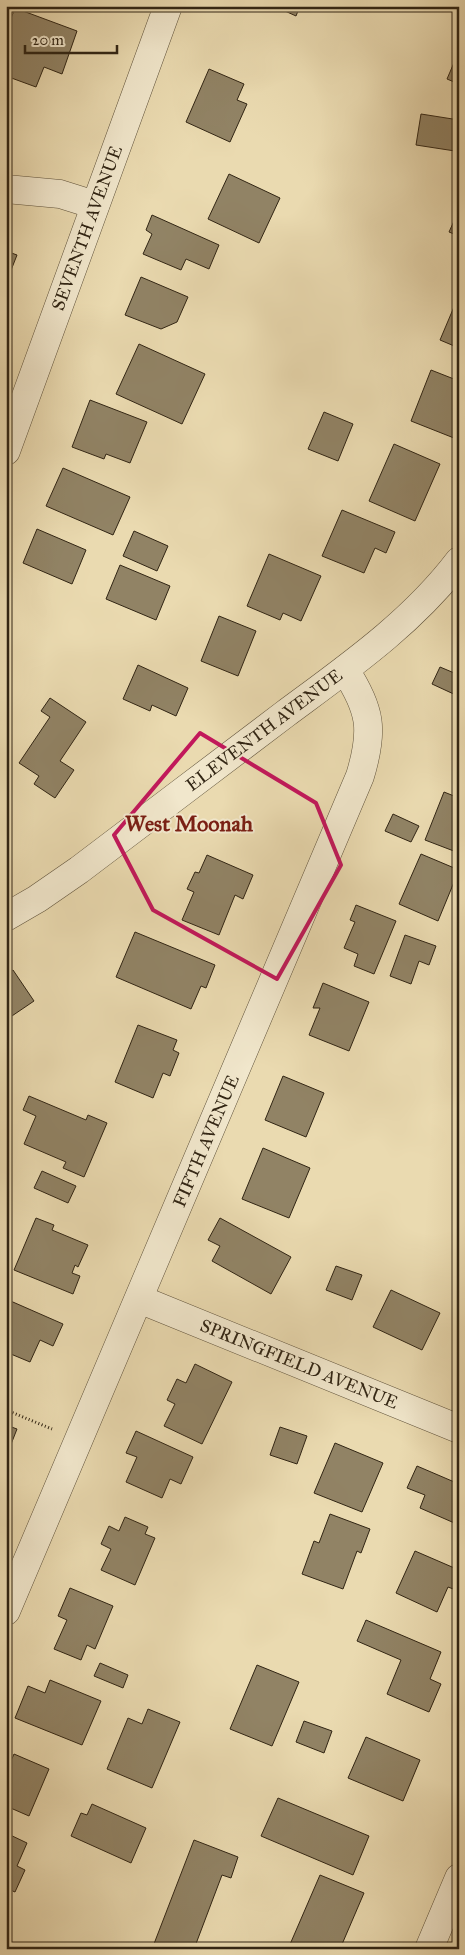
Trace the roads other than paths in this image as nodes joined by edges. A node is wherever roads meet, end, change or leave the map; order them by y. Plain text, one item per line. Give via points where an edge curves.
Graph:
1 (168, 6) edge
2 (6, 189) edge
3 (95, 204) junction
4 (6, 451) edge
5 (459, 561) edge
6 (345, 670) junction
7 (6, 917) edge
8 (140, 1299) junction
9 (459, 1429) edge
10 (6, 1611) edge
11 (459, 1878) edge
12 (429, 1949) edge

1 - 3 street, SEVENTH AVENUE
2 - 3 street via 60,194
3 - 4 street, SEVENTH AVENUE
5 - 6 street, ELEVENTH AVENUE via 408,618
6 - 7 street, ELEVENTH AVENUE via 79,870
6 - 8 street, FIFTH AVENUE via 361,695 368,716 368,751 360,776
8 - 9 street, SPRINGFIELD AVENUE
8 - 10 street, FIFTH AVENUE
11 - 12 street

